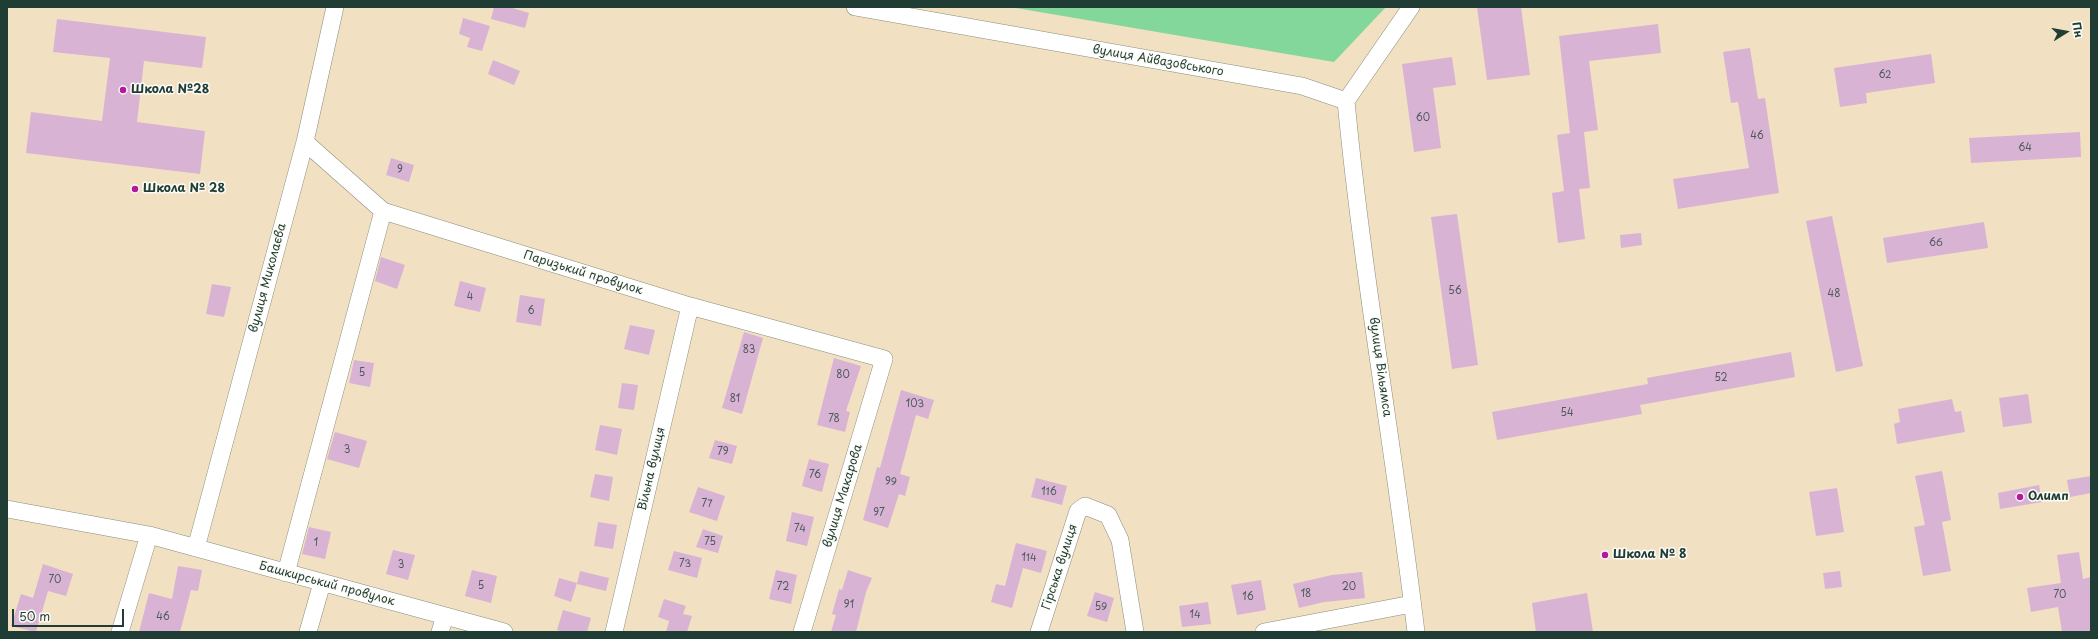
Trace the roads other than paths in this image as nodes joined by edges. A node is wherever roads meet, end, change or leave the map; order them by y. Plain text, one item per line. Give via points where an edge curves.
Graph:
1 (335, 7) edge
2 (855, 7) edge
3 (1411, 7) edge
4 (1346, 102) junction
5 (305, 142) junction
6 (383, 211) junction
7 (690, 306) junction
8 (884, 360) joint
9 (7, 509) edge
10 (150, 535) junction
11 (196, 548) junction
12 (286, 573) junction
13 (322, 583) junction
14 (1412, 604) junction
15 (446, 616) junction
16 (120, 632) edge
17 (308, 632) edge
18 (440, 632) edge
19 (504, 632) edge
20 (614, 632) edge
21 (802, 632) edge
22 (1039, 632) edge
23 (1135, 632) edge
24 (1270, 632) edge
25 (1416, 632) edge

1 - 5 street, вулиця Миколаєва
2 - 4 street, вулиця Айвазовського via 1302,86
3 - 4 street
4 - 14 street, вулиця Вільямса via 1354,190
5 - 6 street, Паризький провулок
5 - 11 street, вулиця Миколаєва
6 - 7 street, Паризький провулок
6 - 12 street
7 - 8 street, Паризький провулок
7 - 20 street, Вільна вулиця
8 - 21 street, вулиця Макарова
9 - 10 street, Башкирський провулок
10 - 11 street, Башкирський провулок
10 - 16 street
11 - 12 street, Башкирський провулок
12 - 13 street, Башкирський провулок
13 - 15 street, Башкирський провулок
13 - 17 street
14 - 24 street
14 - 25 street, вулиця Вільямса
15 - 18 street
15 - 19 street, Башкирський провулок
22 - 23 street, Гірська вулиця via 1078,511 1085,506 1108,515 1120,540

